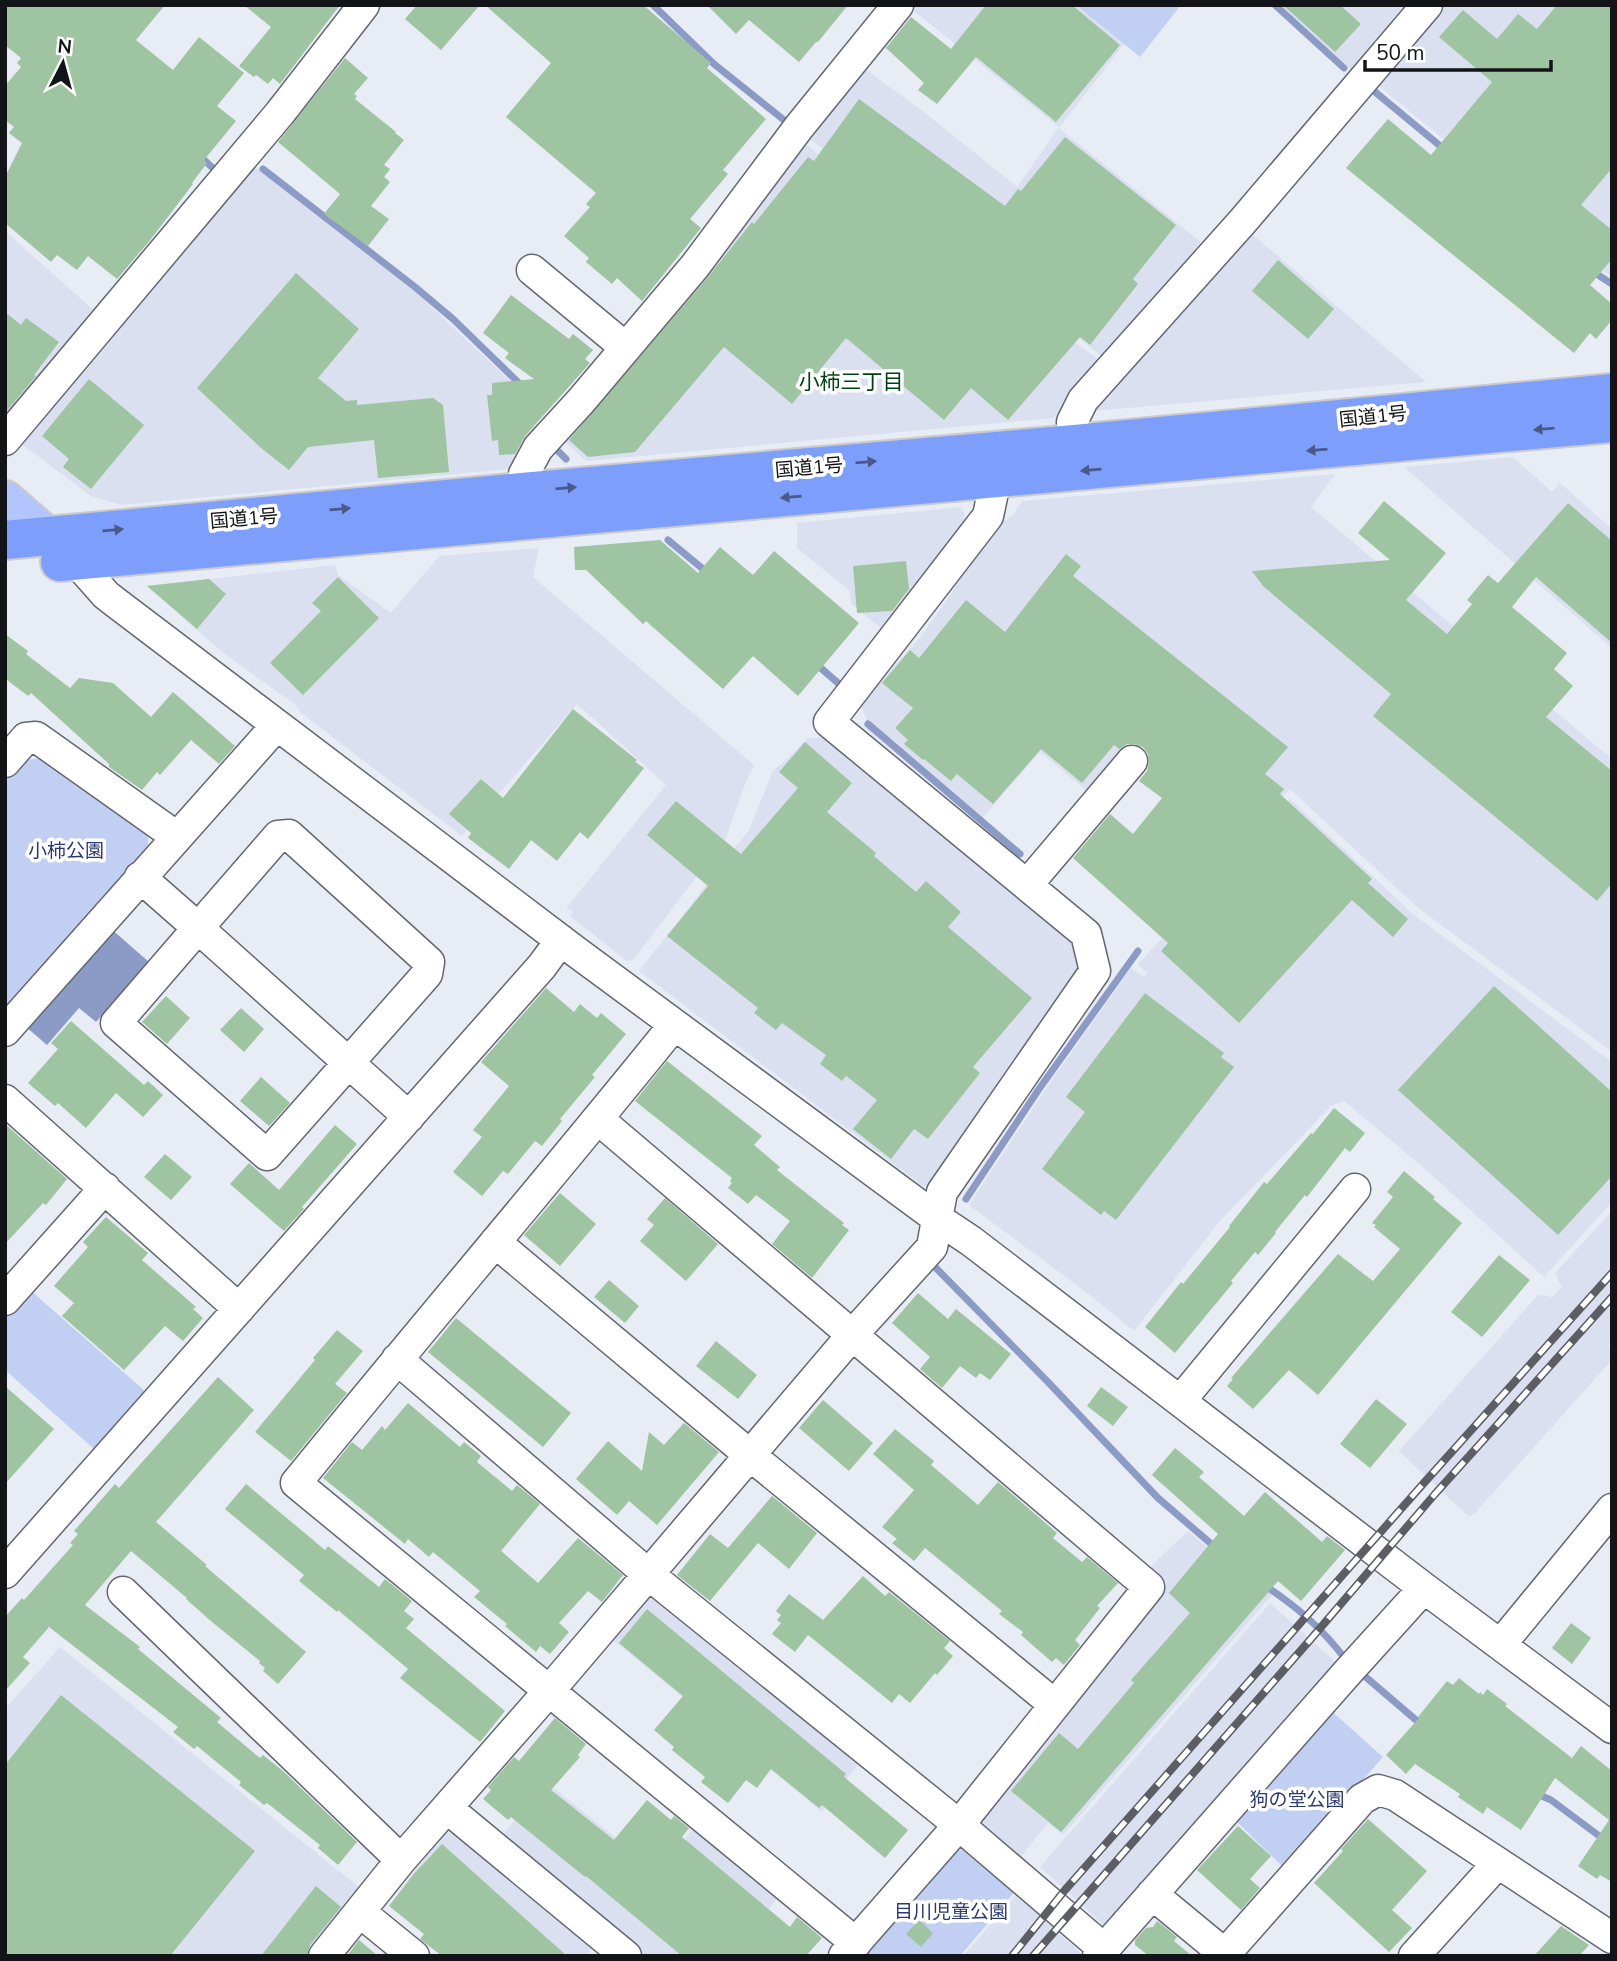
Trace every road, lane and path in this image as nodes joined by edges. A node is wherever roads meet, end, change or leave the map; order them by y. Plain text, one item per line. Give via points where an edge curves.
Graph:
1 (363, 5) edge
2 (898, 5) edge
3 (1427, 5) edge
4 (532, 270) dead end
5 (626, 348) junction
6 (1612, 393) edge
7 (1612, 423) edge
8 (5, 440) edge
9 (1075, 444) junction
10 (996, 478) junction
11 (522, 492) junction
12 (5, 500) edge
13 (45, 536) junction
14 (5, 540) edge
15 (75, 560) junction
16 (5, 567) edge
17 (276, 724) junction
18 (1132, 761) dead end
19 (5, 762) edge
20 (177, 837) junction
21 (141, 877) junction
22 (1027, 886) junction
23 (198, 928) junction
24 (561, 940) junction
25 (674, 1025) junction
26 (5, 1031) edge
27 (349, 1063) junction
28 (5, 1100) edge
29 (409, 1117) junction
30 (598, 1119) junction
31 (105, 1188) junction
32 (1356, 1189) dead end
33 (937, 1219) junction
34 (495, 1242) junction
35 (5, 1300) edge
36 (239, 1309) junction
37 (853, 1334) junction
38 (397, 1359) junction
39 (1181, 1400) junction
40 (751, 1456) junction
41 (1612, 1509) edge
42 (5, 1573) edge
43 (649, 1574) junction
44 (1424, 1588) junction
45 (123, 1592) dead end
46 (1501, 1644) junction
47 (549, 1691) junction
48 (1055, 1705) junction
49 (1612, 1728) edge
50 (447, 1808) junction
51 (959, 1825) junction
52 (401, 1860) junction
53 (1497, 1864) junction
54 (1152, 1894) junction
55 (360, 1912) junction
56 (1612, 1938) edge
57 (850, 1949) edge
58 (1101, 1952) edge
59 (1226, 1955) edge
60 (324, 1956) edge
61 (414, 1956) edge
62 (626, 1956) edge
63 (1414, 1956) edge

1 - 8 street via 281,113
2 - 5 street
3 - 9 street via 1243,222 1083,400 1072,422
4 - 5 street
5 - 11 street via 538,448 524,474
6 - 9 highway, 国道1号
7 -> 10 highway, 国道1号
11 -> 9 highway, 国道1号
10 -> 15 highway, 国道1号
10 - 22 street via 988,516 830,722
13 -> 11 highway, 国道1号
12 - 13 main road
13 - 14 highway, 国道1号
13 - 15 main road
15 - 16 highway, 国道1号
15 - 17 street via 106,595
17 - 20 street
17 - 24 street
18 - 22 street
19 - 20 street via 26,738 36,737
20 - 21 street
21 - 23 street
21 - 26 street
22 - 33 street via 1086,933 1095,971 942,1192
23 - 27 street
23 - 27 street via 116,1023 126,1032 267,1155
23 - 27 street via 278,836 289,835 429,961 427,974
24 - 25 street
24 - 29 street
25 - 30 street
25 - 33 street
27 - 29 street
28 - 31 street
29 - 36 street
30 - 34 street
30 - 37 street
31 - 35 street
31 - 36 street
32 - 39 street
33 - 37 street via 932,1247
33 - 39 street
34 - 38 street
34 - 40 street
36 - 42 street
37 - 40 street
37 - 48 street via 1149,1587
38 - 43 street
38 - 47 street via 296,1483
39 - 44 street
40 - 43 street
40 - 48 street
41 - 46 street
43 - 47 street
43 - 51 street
44 - 46 street
44 - 54 street
45 - 52 street
46 - 49 street
47 - 50 street
47 - 57 street
48 - 51 street
50 - 52 street
50 - 62 street
51 - 57 street
51 - 58 street
52 - 55 street
53 - 56 street
53 - 59 street via 1395,1795 1378,1790 1362,1798
53 - 63 street
54 - 58 street
54 - 59 street
55 - 60 street
55 - 61 street

